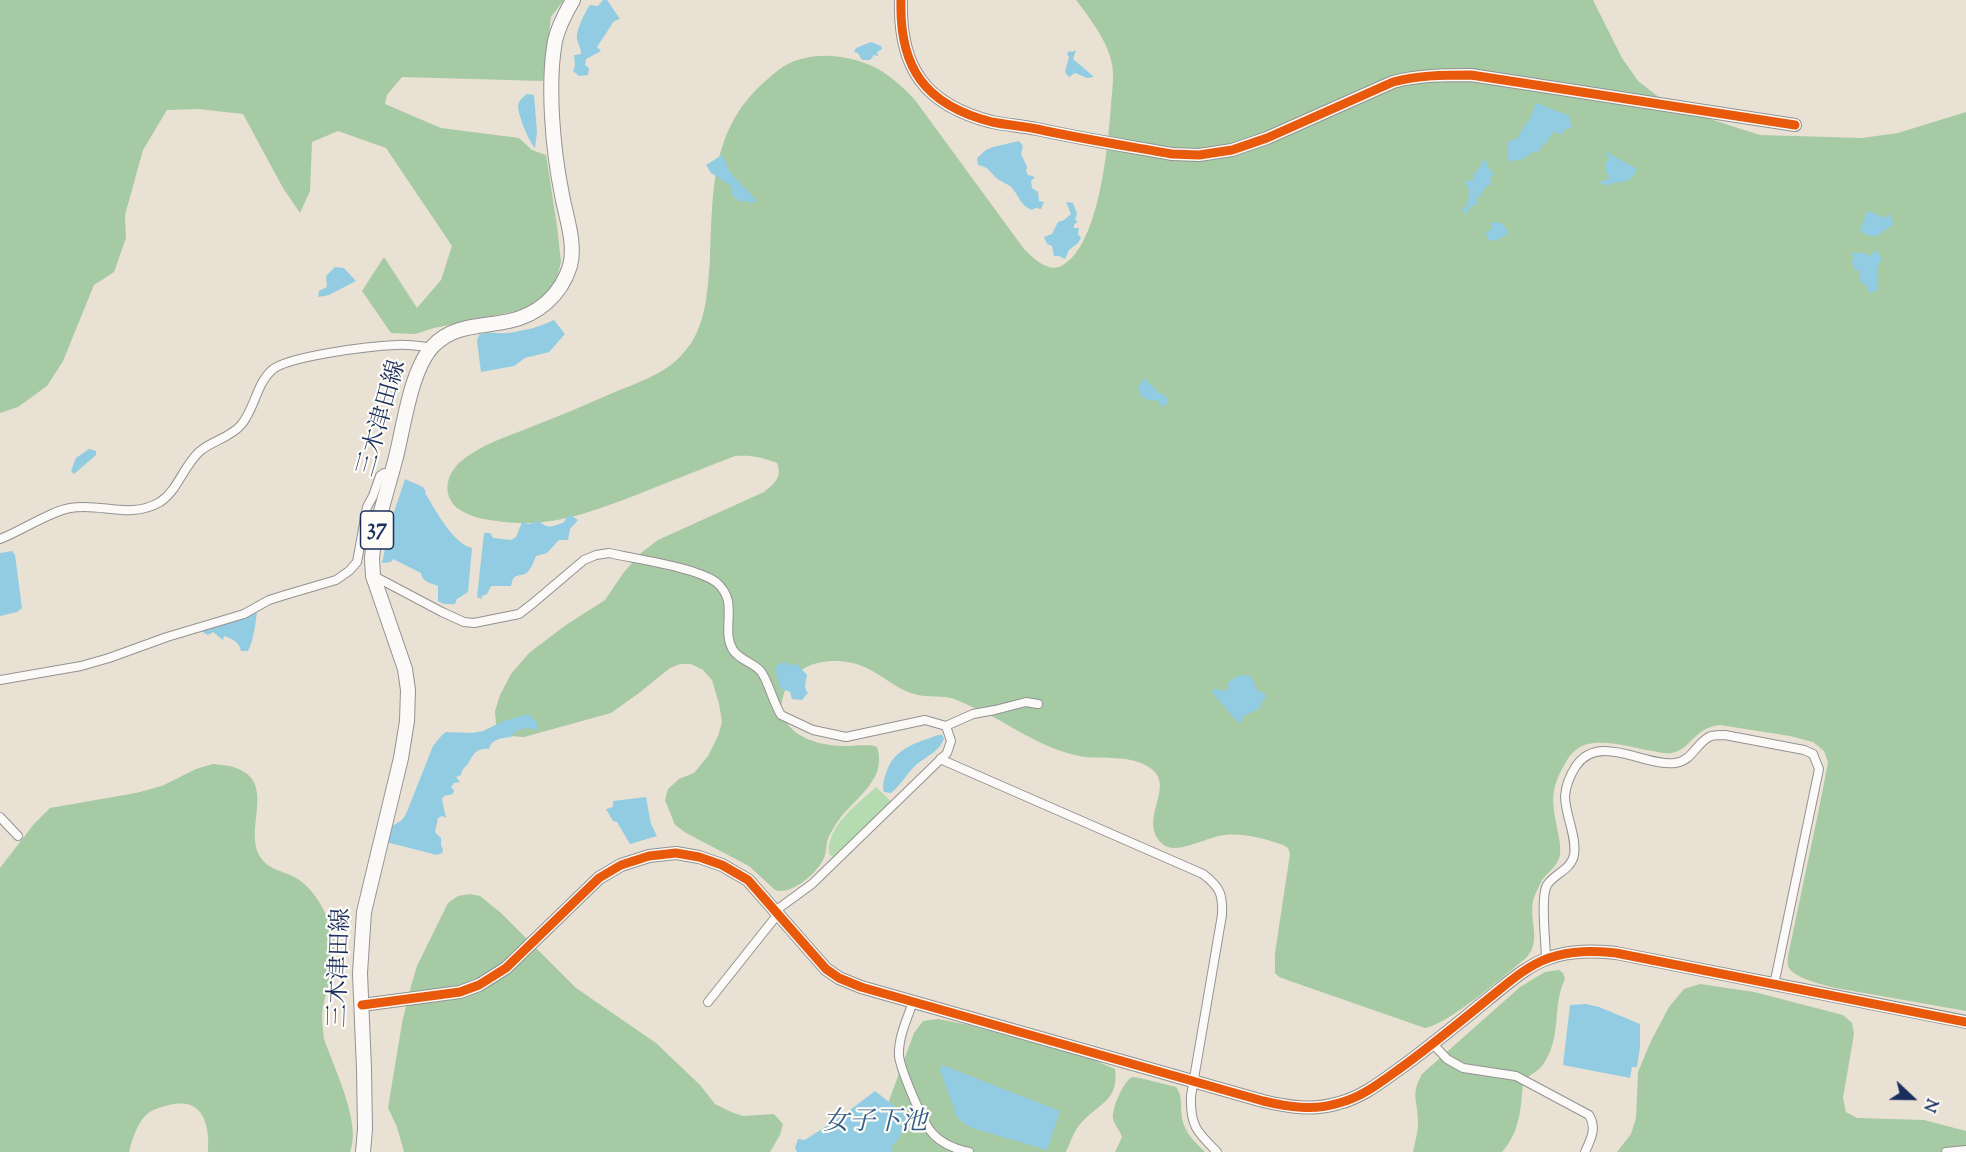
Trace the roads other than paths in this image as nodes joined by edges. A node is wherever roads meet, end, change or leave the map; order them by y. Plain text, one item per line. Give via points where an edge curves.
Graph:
1 (573, 0) edge
2 (901, 0) edge
3 (1795, 125) dead end
4 (432, 348) junction
5 (392, 473) junction
6 (0, 539) edge
7 (373, 576) junction
8 (0, 680) edge
9 (1038, 704) dead end
10 (945, 726) junction
11 (940, 759) junction
12 (0, 818) edge
13 (18, 836) dead end
14 (777, 913) junction
15 (1546, 958) junction
16 (1774, 985) junction
17 (708, 1002) dead end
18 (913, 1002) junction
19 (362, 1005) junction
20 (1966, 1022) edge
21 (1433, 1044) junction
22 (1194, 1080) junction
23 (1966, 1150) edge
24 (363, 1152) edge
25 (969, 1152) edge
26 (1217, 1152) edge
27 (1585, 1152) edge
28 (1946, 1152) edge

1 - 4 main road, 三木津田線 / 37 via 555,39 551,83 556,165 571,252 562,285 544,306 528,315 456,331 442,337
2 - 3 street via 900,24 912,68 925,86 955,110 994,122 1172,154 1232,150 1393,82 1439,75 1471,75
4 - 5 main road, 三木津田線 / 37 via 419,369
4 - 6 street via 395,345 284,363 264,378 241,426 200,451 173,490 160,501 127,512 68,508
5 - 7 main road, 三木津田線 / 37 via 374,540
5 - 8 street via 380,476 367,507 357,562 336,580 109,658
7 - 10 street via 442,612 474,623 519,614 584,560 596,555 609,553 688,570 714,580 723,589 728,599 728,639 733,650 761,671 775,707 786,719 846,737 925,720
7 - 19 main road, 三木津田線 / 37 via 405,669 408,690 401,758 364,912
9 - 10 street via 1026,702 973,714
10 - 11 street via 951,741
11 - 14 street via 813,884
11 - 22 street via 1203,874 1219,889 1222,915
12 - 13 street
14 - 17 street
14 - 18 street via 813,956 839,978
14 - 19 street via 748,880 722,865 676,853 649,856 621,864 599,878 506,968 479,985 460,992
15 - 16 street via 1590,950
15 - 16 street via 1544,896 1548,885 1573,861 1575,849 1565,797 1580,760 1603,751 1673,764 1689,758 1712,736 1725,735 1804,750 1813,754 1819,769
15 - 21 street via 1527,968
16 - 20 street
18 - 22 street
18 - 25 street via 901,1040 902,1072 930,1130 942,1141
19 - 24 main road, 三木津田線 / 37
21 - 22 street via 1371,1090 1354,1099 1319,1107 1281,1106
21 - 27 street via 1462,1068 1516,1076 1589,1115 1594,1122 1593,1133
22 - 26 street via 1193,1124
23 - 28 street

